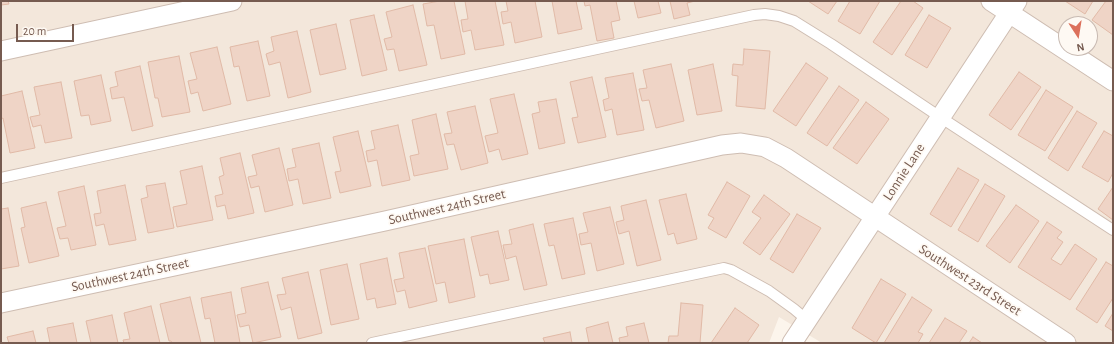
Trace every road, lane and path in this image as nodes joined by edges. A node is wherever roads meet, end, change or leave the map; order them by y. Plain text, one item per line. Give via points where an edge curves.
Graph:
1 (232, 1) edge
2 (992, 1) edge
3 (1013, 7) edge
4 (1, 51) edge
5 (1113, 81) edge
6 (940, 117) junction
7 (1, 178) edge
8 (875, 218) junction
9 (1113, 230) edge
10 (1, 303) edge
11 (807, 320) junction
12 (372, 343) edge
13 (792, 343) edge
14 (1066, 343) edge

1 - 4 street
2 - 3 street
3 - 5 street
3 - 6 street, Lonnie Lane
6 - 7 lane via 794,21 780,16 754,15
6 - 8 street, Lonnie Lane
6 - 9 lane
8 - 10 street, Southwest 24th Street via 786,158 766,147 741,143 722,145 385,221
8 - 11 street, Lonnie Lane
8 - 14 street, Southwest 23rd Street
11 - 12 lane via 769,291 724,268
11 - 13 street, Lonnie Lane

